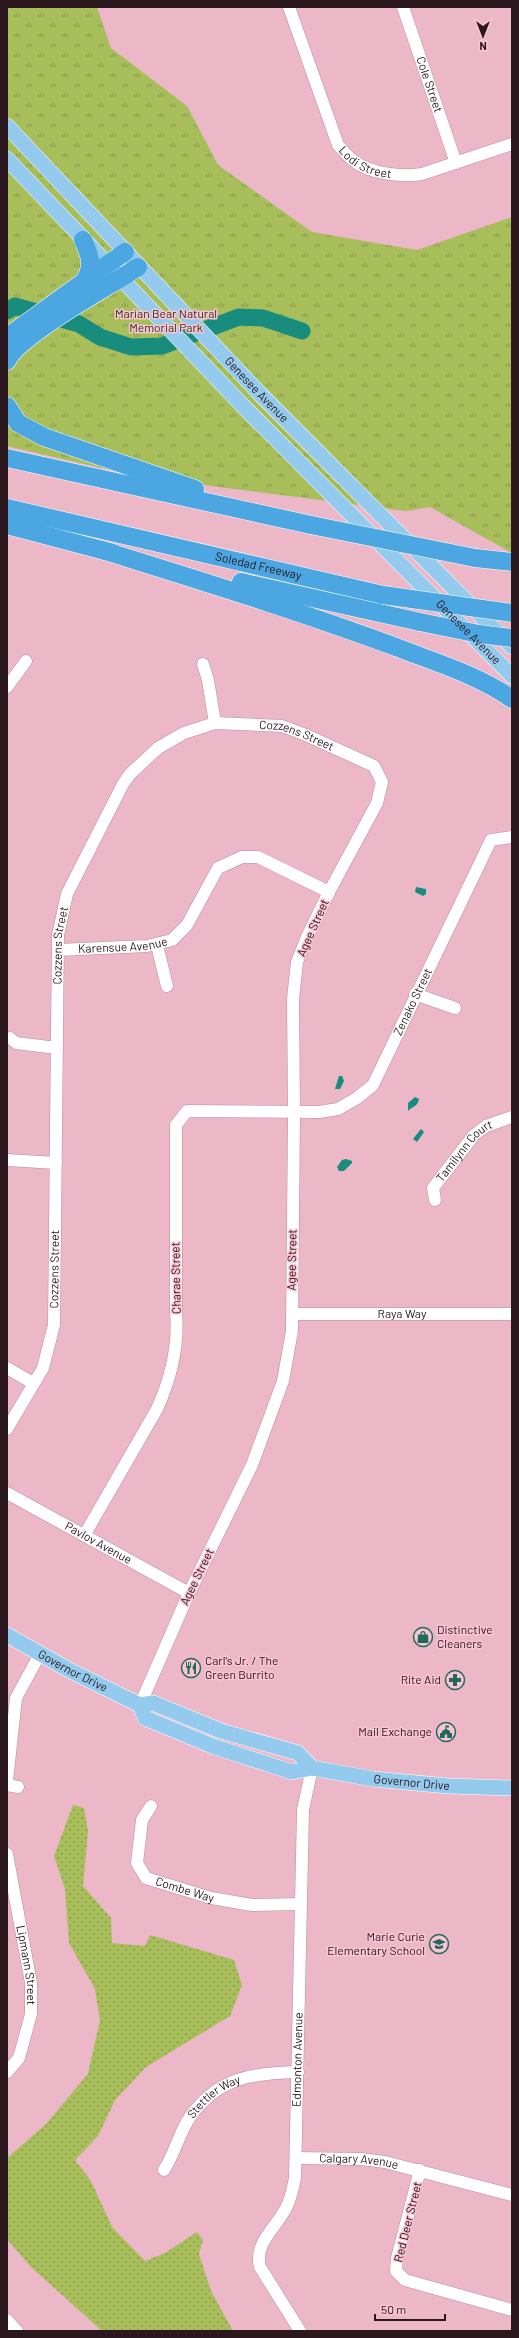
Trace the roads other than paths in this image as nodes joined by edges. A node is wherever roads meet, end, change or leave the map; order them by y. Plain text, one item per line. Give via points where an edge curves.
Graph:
1 (289, 7) edge
2 (403, 7) edge
3 (7, 126) edge
4 (512, 144) edge
5 (7, 159) edge
6 (456, 163) junction
7 (83, 240) junction
8 (125, 252) junction
9 (108, 265) junction
10 (138, 267) junction
11 (120, 279) junction
12 (82, 288) junction
13 (7, 337) edge
14 (7, 361) edge
15 (7, 406) edge
16 (7, 458) edge
17 (7, 508) edge
18 (272, 516) junction
19 (7, 525) edge
20 (102, 550) junction
21 (512, 562) edge
22 (512, 613) edge
23 (512, 638) edge
24 (512, 647) edge
25 (26, 661) dead end
26 (203, 664) dead end
27 (512, 676) edge
28 (7, 687) edge
29 (512, 699) edge
30 (215, 723) junction
31 (377, 803) joint
32 (512, 837) edge
33 (329, 892) junction
34 (157, 945) junction
35 (58, 950) junction
36 (167, 986) dead end
37 (415, 994) junction
38 (455, 1008) dead end
39 (10, 1038) dead end
40 (57, 1048) junction
41 (294, 1113) junction
42 (512, 1117) edge
43 (7, 1160) edge
44 (56, 1163) junction
45 (435, 1200) dead end
46 (292, 1314) junction
47 (512, 1314) edge
48 (7, 1368) edge
49 (34, 1383) junction
50 (7, 1429) edge
51 (7, 1493) edge
52 (85, 1534) junction
53 (189, 1593) junction
54 (7, 1635) edge
55 (40, 1654) junction
56 (140, 1705) junction
57 (312, 1768) junction
58 (11, 1784) edge
59 (512, 1788) edge
60 (151, 1806) dead end
61 (7, 1854) edge
62 (301, 1904) junction
63 (7, 2072) edge
64 (298, 2072) junction
65 (297, 2158) junction
66 (164, 2170) dead end
67 (420, 2170) junction
68 (512, 2195) edge
69 (512, 2310) edge
70 (7, 2320) edge
71 (18, 2331) edge
72 (300, 2331) edge

1 - 6 street, Lodi Street via 338,145 354,162 386,174 407,176
2 - 6 street, Cole Street
3 - 8 main road, Genesee Avenue
4 - 6 street, Lodi Street
5 - 7 main road, Genesee Avenue
7 - 9 main road, Genesee Avenue
7 - 12 highway via 91,268
8 - 9 highway
8 - 10 main road, Genesee Avenue
9 - 11 main road, Genesee Avenue
9 - 12 highway
10 - 11 highway
10 - 24 main road, Genesee Avenue
11 - 12 highway
11 - 27 main road, Genesee Avenue
12 - 13 highway
12 - 14 highway via 9,355
15 - 18 highway via 18,424 44,437
16 - 18 highway
17 - 22 highway, Soledad Freeway, bridge via 383,595
18 - 21 highway, bridge via 474,558
19 - 20 highway
20 - 23 highway, bridge via 420,622
20 - 29 highway via 369,637 446,666
25 - 28 street
26 - 30 street
30 - 31 street, Cozzens Street via 282,726 374,766 382,782
30 - 35 street, Cozzens Street via 184,733 158,748 123,784 67,894 58,935
31 - 33 street, Agee Street
32 - 37 street, Zenako Street via 491,840
33 - 34 street, Karensue Avenue via 258,857 242,857 218,868 187,924 172,940
33 - 41 street, Agee Street via 297,962 293,999
34 - 35 street, Karensue Avenue
34 - 36 street
35 - 40 street, Cozzens Street
37 - 38 street
37 - 41 street, Zenako Street via 373,1085 338,1109
39 - 40 street via 16,1043
40 - 44 street, Cozzens Street
41 - 46 street, Agee Street
41 - 52 street, Charae Street via 187,1111 176,1125 178,1330 172,1368 157,1408
42 - 45 street, Tamilynn Court via 486,1126 474,1135 433,1188
43 - 44 street
44 - 49 street, Cozzens Street via 54,1325 43,1368
46 - 47 street, Raya Way
46 - 53 street, Agee Street via 289,1355 283,1381 260,1447
48 - 49 street
49 - 50 street, Cozzens Street
51 - 52 street, Pavlov Avenue
52 - 53 street, Pavlov Avenue
53 - 56 street, Agee Street
54 - 55 main road, Governor Drive
55 - 56 main road, Governor Drive
55 - 58 street via 16,1698
56 - 57 main road, Governor Drive via 154,1703 221,1731 298,1753
57 - 59 main road, Governor Drive via 373,1779 448,1786
57 - 62 street, Edmonton Avenue via 302,1810
60 - 62 street, Combe Way via 142,1820 137,1863 146,1878 212,1898 252,1905
61 - 63 street, Lipmann Street via 31,1983 31,2014 19,2058
62 - 64 street, Edmonton Avenue
64 - 65 street, Edmonton Avenue
64 - 66 street, Stettler Way via 263,2073 241,2078 223,2086 205,2100 190,2118
65 - 67 street, Calgary Avenue via 361,2158
65 - 72 street, Edmonton Avenue via 296,2178 287,2206 275,2227 259,2246 257,2256 260,2267
67 - 68 street, Calgary Avenue
67 - 69 street, Red Deer Street via 396,2270 405,2280
70 - 71 street

